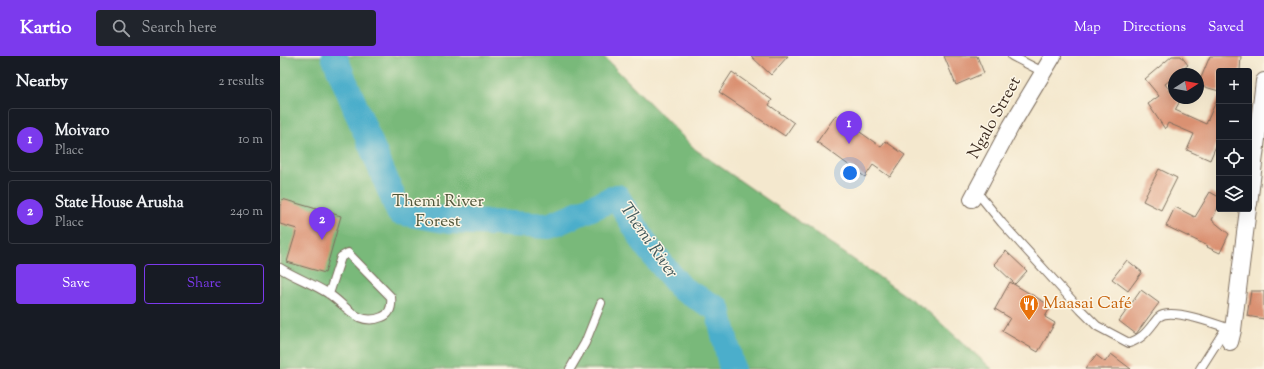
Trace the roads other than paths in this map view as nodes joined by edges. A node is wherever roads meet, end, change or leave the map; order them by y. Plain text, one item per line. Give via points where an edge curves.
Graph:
1 (1012, 56) edge
2 (1052, 56) edge
3 (1043, 72) junction
4 (1264, 81) edge
5 (1252, 179) edge
6 (974, 195) joint
7 (1248, 212) edge
8 (280, 268) edge
9 (329, 294) junction
10 (601, 303) dead end
11 (1230, 333) junction
12 (570, 369) edge
13 (1200, 369) edge

1 - 3 lane
2 - 3 street, Ngalo Street
3 - 6 street, Ngalo Street
4 - 5 street
6 - 11 lane via 1097,326 1129,343 1142,337 1159,317 1179,314
7 - 11 street
8 - 9 lane
9 - 9 lane via 361,320 370,321 386,316 392,306 391,297 348,253 341,257
10 - 12 lane via 585,343
11 - 13 lane

